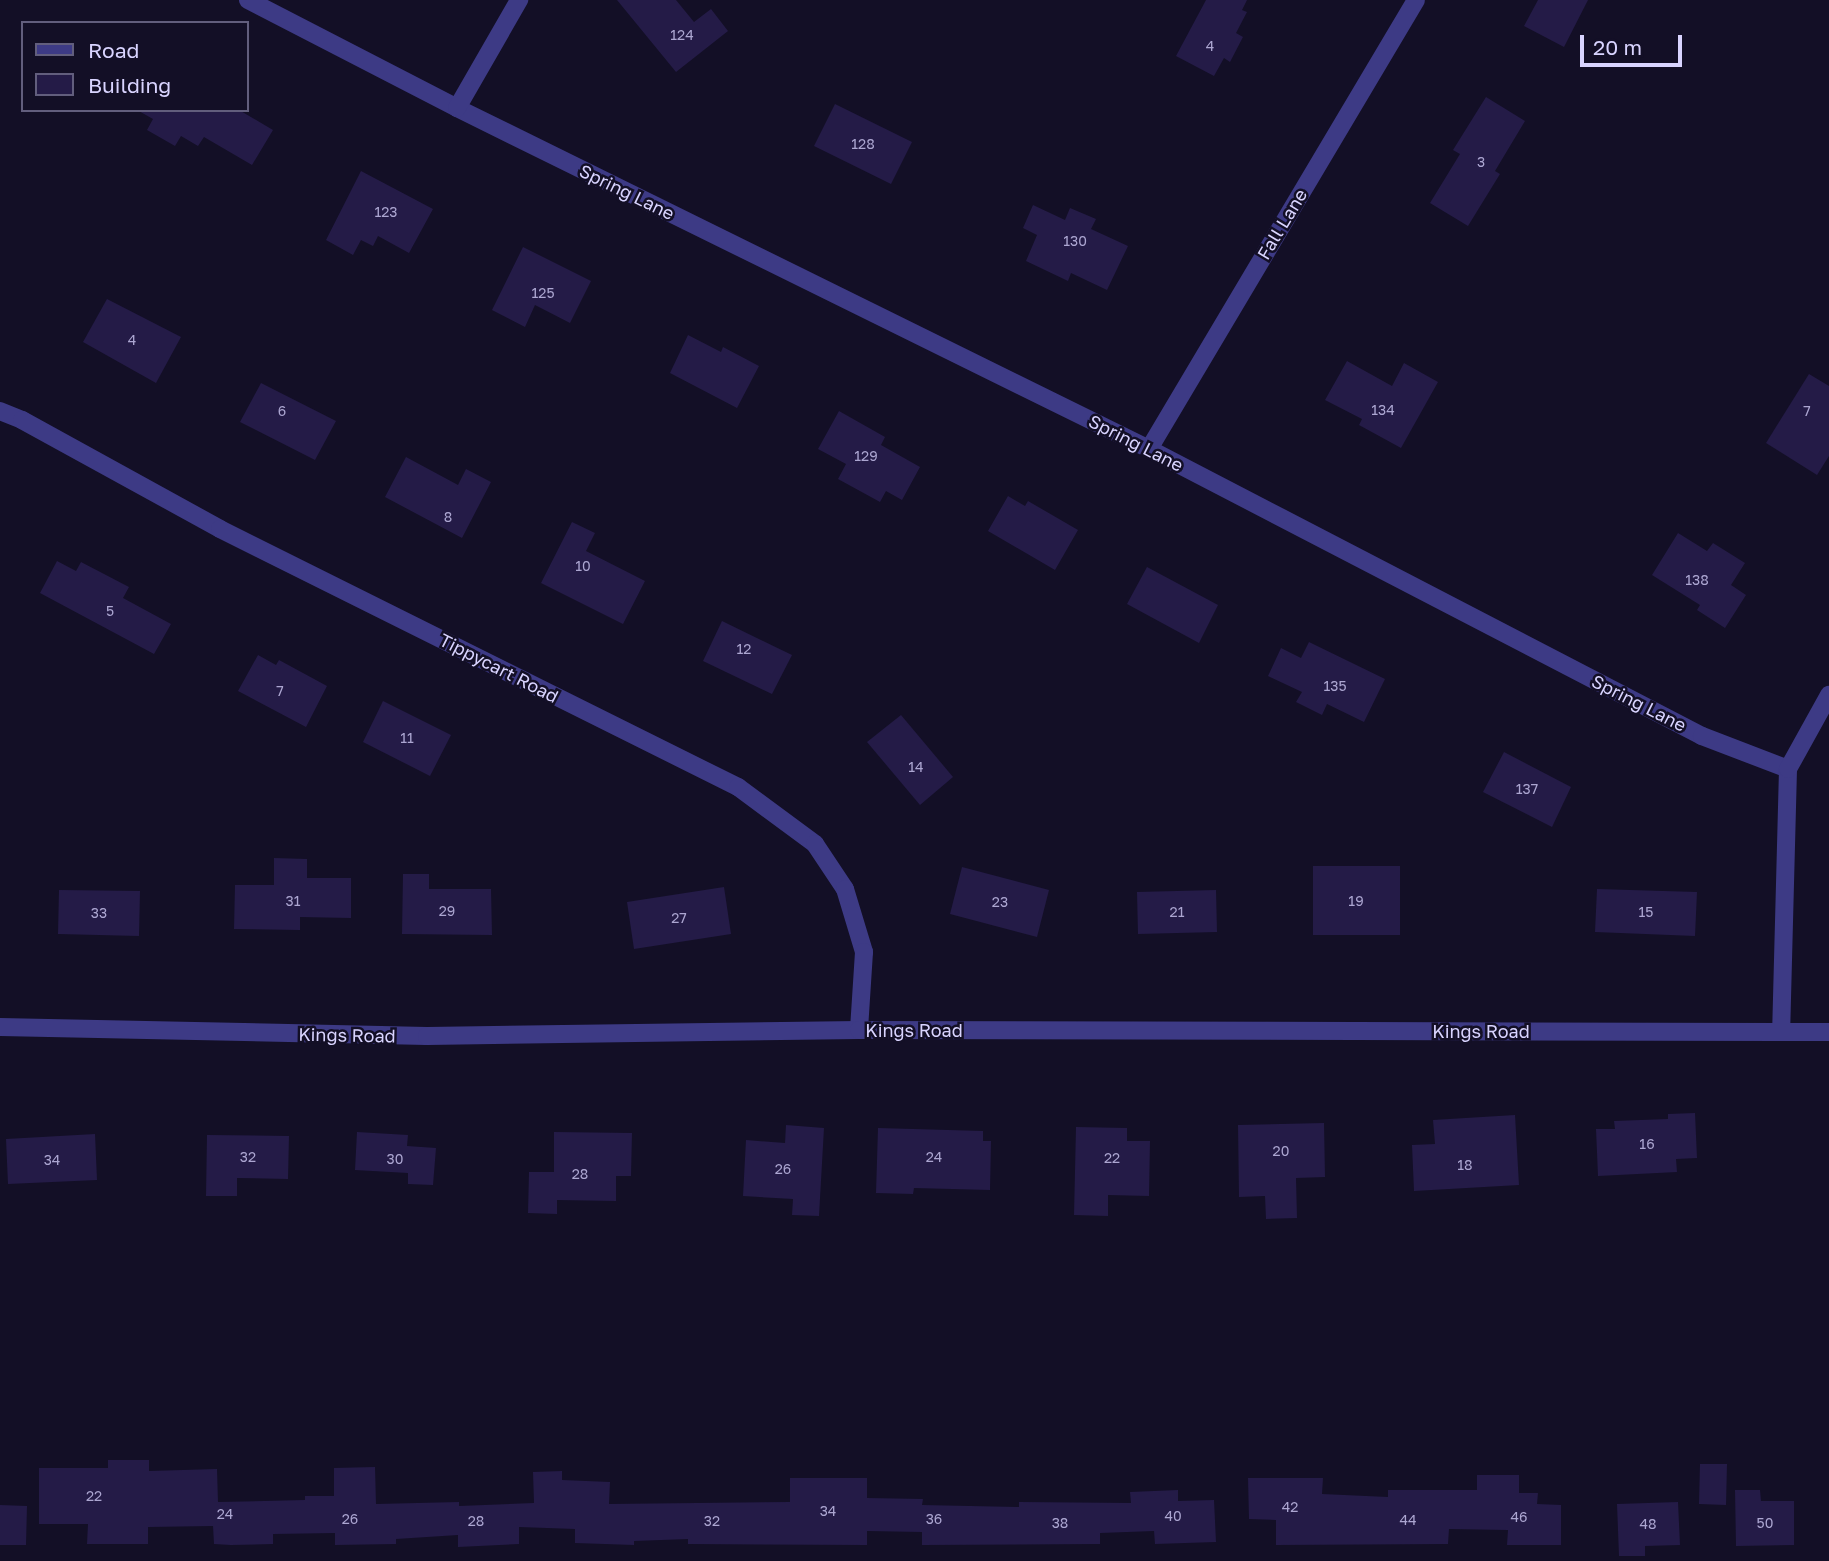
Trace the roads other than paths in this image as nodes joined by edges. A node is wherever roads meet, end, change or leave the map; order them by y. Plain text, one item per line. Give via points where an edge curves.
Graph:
1 (248, 0) edge
2 (519, 0) edge
3 (1416, 0) edge
4 (457, 108) junction
5 (0, 411) edge
6 (1149, 449) junction
7 (1829, 695) edge
8 (1788, 769) junction
9 (0, 1027) edge
10 (859, 1030) junction
11 (1781, 1031) junction
12 (1829, 1031) edge

1 - 4 street, Spring Lane
2 - 4 street
3 - 6 street, Fall Lane
4 - 6 street, Spring Lane
5 - 10 street, Tippycart Road via 220,528 738,787 815,844 845,890 864,953
6 - 8 street, Spring Lane via 1702,736
7 - 8 street
8 - 11 street
9 - 10 street, Kings Road via 427,1037
10 - 11 street, Kings Road
11 - 12 street, Kings Road

